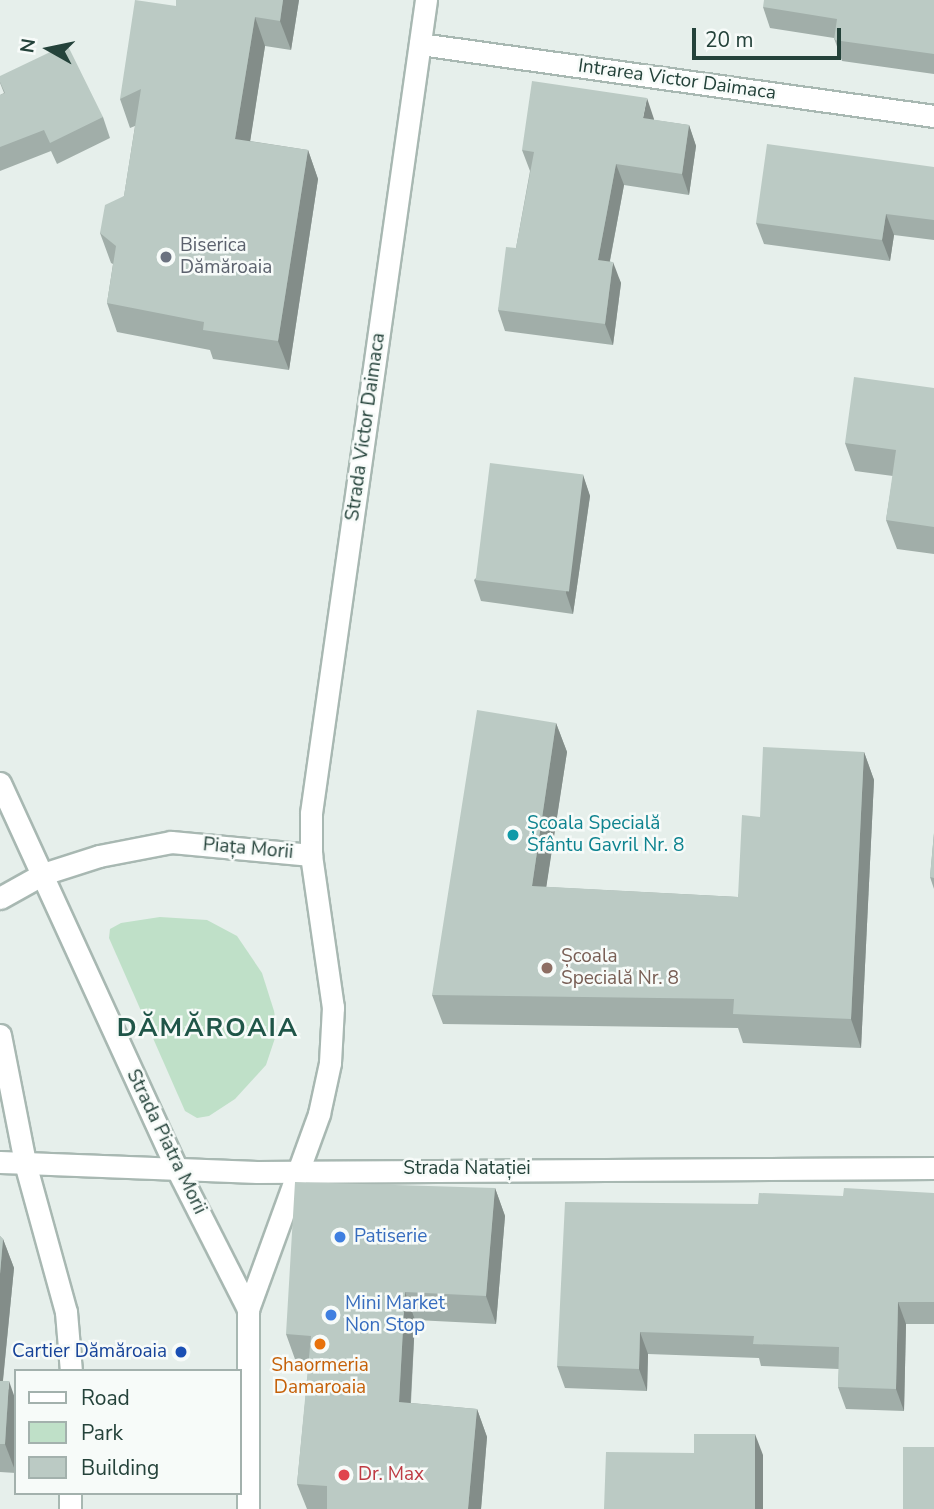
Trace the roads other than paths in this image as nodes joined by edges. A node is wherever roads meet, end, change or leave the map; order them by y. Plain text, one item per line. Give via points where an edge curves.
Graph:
1 (426, 0) edge
2 (420, 44) junction
3 (934, 116) edge
4 (0, 783) edge
5 (311, 855) junction
6 (43, 874) junction
7 (0, 898) edge
8 (0, 1035) edge
9 (0, 1162) edge
10 (25, 1163) junction
11 (934, 1168) edge
12 (298, 1170) junction
13 (178, 1171) junction
14 (248, 1309) junction
15 (71, 1369) edge
16 (248, 1509) edge

1 - 2 street, Strada Victor Daimaca
2 - 3 street, Intrarea Victor Daimaca
2 - 5 street, Strada Victor Daimaca via 311,813
4 - 6 street, Strada Piatra Morii
5 - 6 street, Piața Morii via 171,842 99,856
5 - 12 street, Piața Morii via 333,1007 330,1063 319,1114
6 - 7 street, Piața Morii
6 - 13 street, Strada Piatra Morii
8 - 10 street
9 - 10 street, Strada Natației
10 - 13 street, Strada Natației
10 - 15 street via 66,1312
11 - 12 street, Strada Natației
12 - 13 street, Strada Natației
12 - 14 street, Strada Piatra Morii
13 - 14 street, Strada Piatra Morii
14 - 16 street, Strada Piatra Morii

